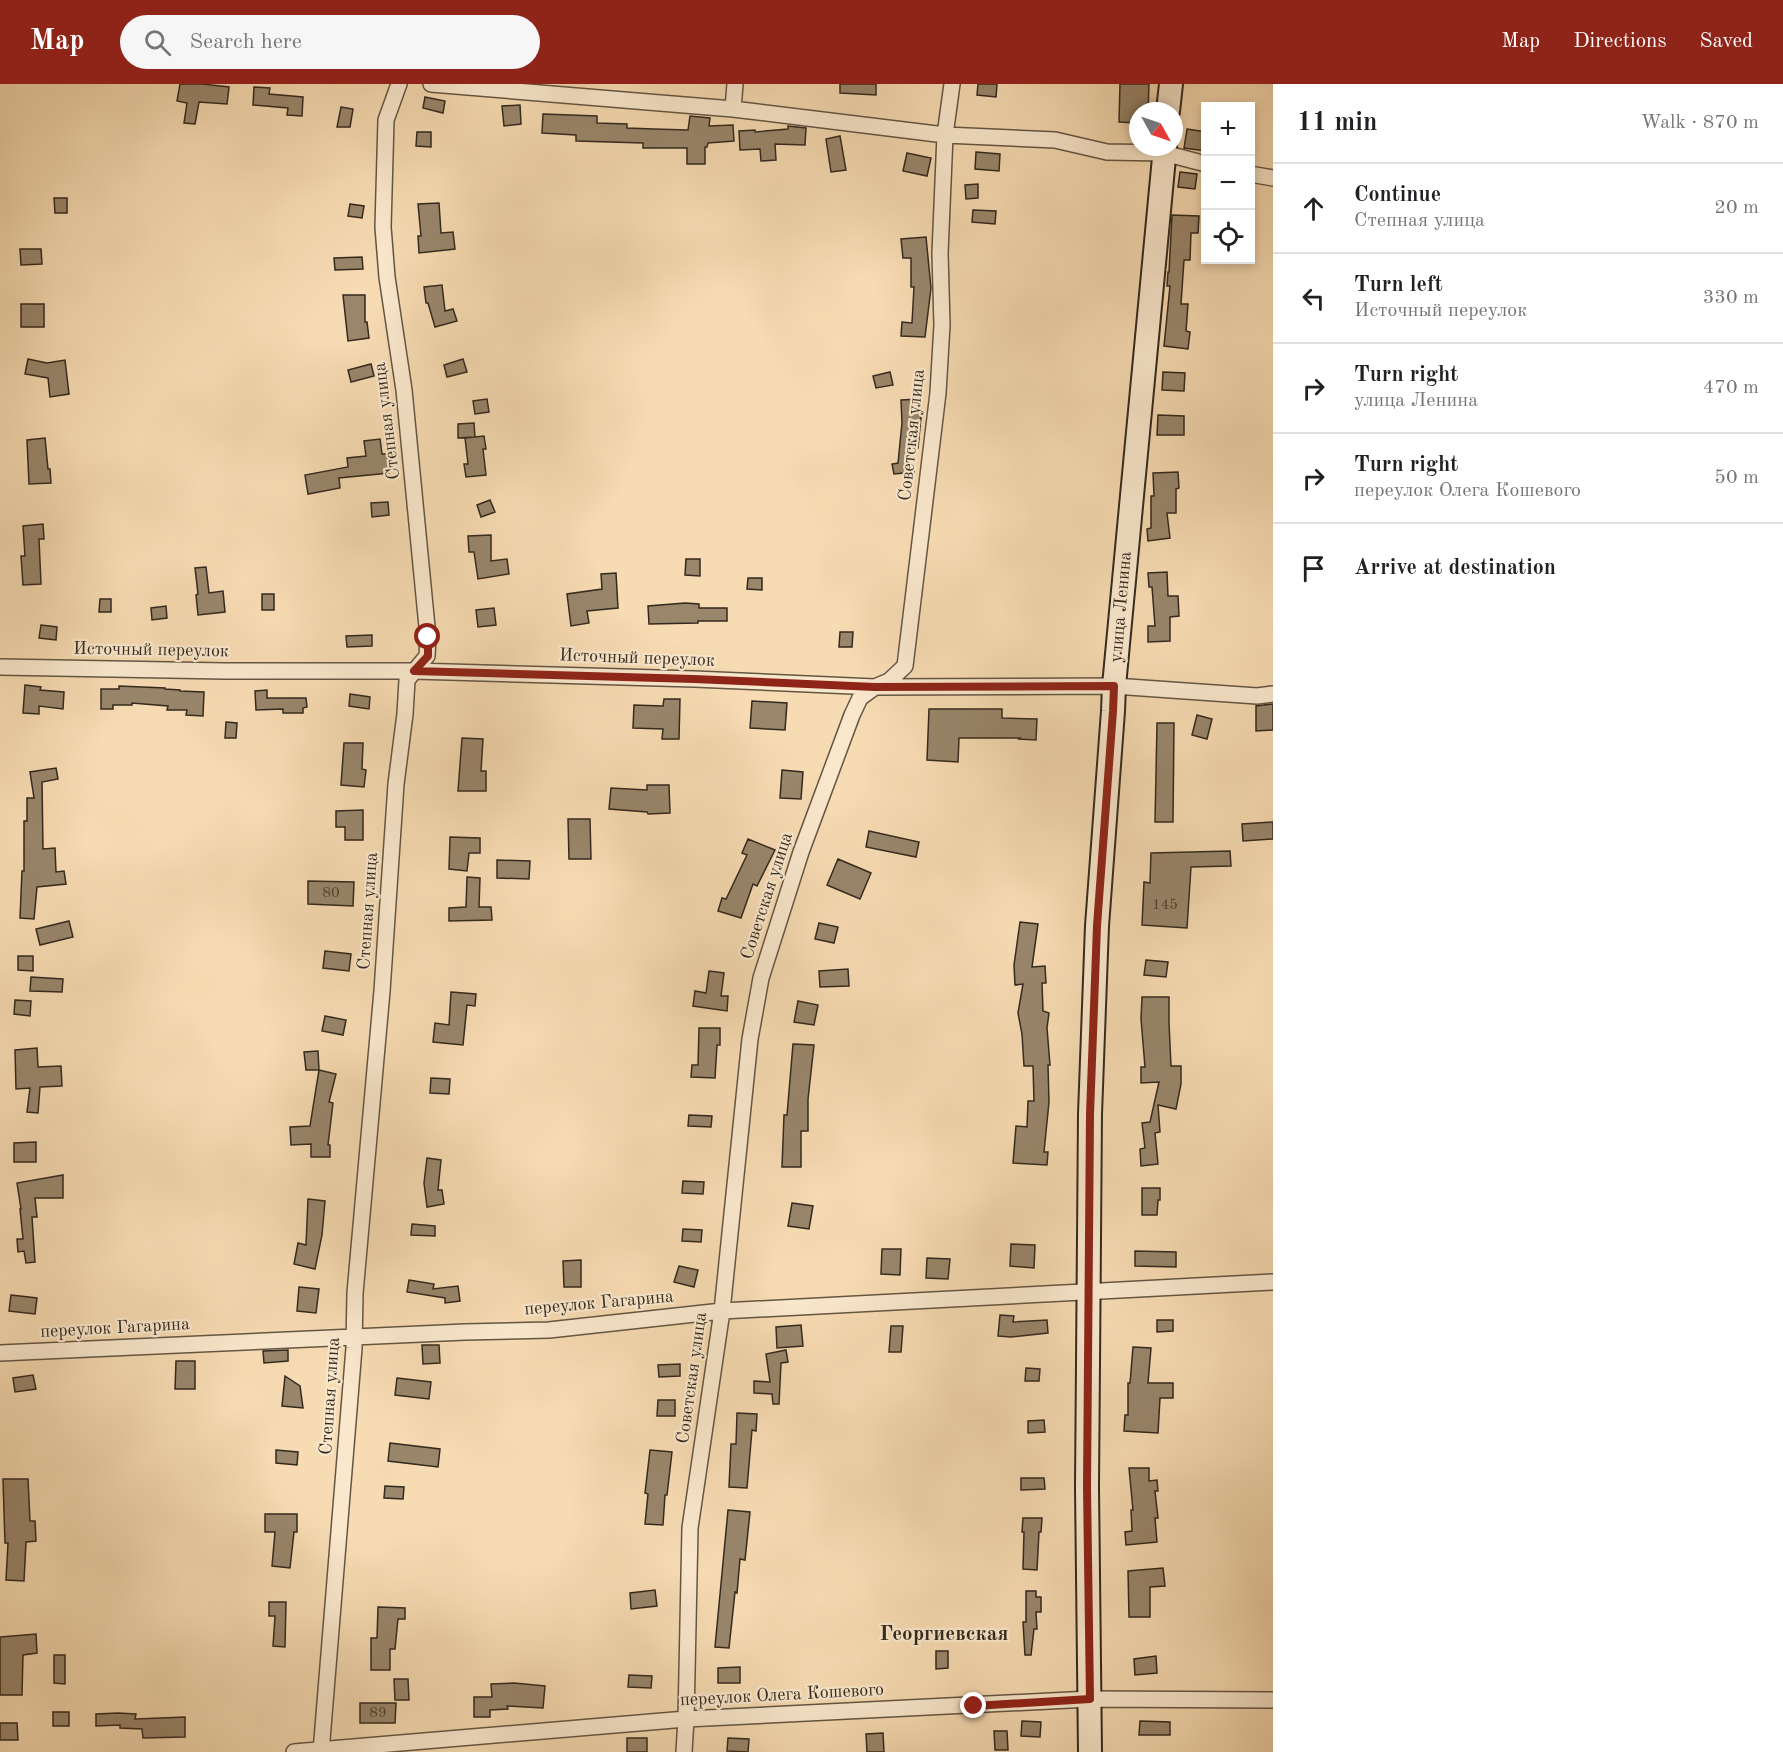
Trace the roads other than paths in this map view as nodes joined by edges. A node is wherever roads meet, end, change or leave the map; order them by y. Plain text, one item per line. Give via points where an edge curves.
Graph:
1 (399, 84) edge
2 (431, 84) edge
3 (735, 84) edge
4 (952, 84) edge
5 (1171, 84) edge
6 (1169, 102) edge
7 (733, 109) junction
8 (945, 135) junction
9 (1129, 151) edge
10 (1163, 156) edge
11 (1182, 156) edge
12 (1201, 162) edge
13 (1255, 175) edge
14 (1273, 178) edge
15 (0, 667) edge
16 (414, 671) junction
17 (1114, 686) junction
18 (875, 687) junction
19 (1273, 694) edge
20 (1273, 1282) edge
21 (1088, 1291) junction
22 (722, 1311) junction
23 (354, 1336) junction
24 (0, 1353) edge
25 (1090, 1699) junction
26 (1273, 1700) edge
27 (686, 1719) junction
28 (321, 1751) edge
29 (294, 1752) edge
30 (684, 1752) edge
31 (1090, 1752) edge

1 - 16 street, Степная улица via 386,120 383,227 404,390 428,637 428,656
2 - 7 street
3 - 7 street
4 - 8 street, Советская улица
5 - 6 street
7 - 8 street
8 - 9 street via 1055,140 1107,152
8 - 18 street, Советская улица via 938,393 907,654 905,666 889,681
10 - 17 street, улица Ленина
11 - 12 street
13 - 14 street
15 - 16 street, Источный переулок
16 - 18 street, Источный переулок
16 - 23 street, Степная улица via 406,680 396,784 382,991 354,1293
17 - 18 street, Источный переулок
17 - 19 street, Источный переулок
17 - 21 street, улица Ленина via 1097,926
18 - 22 street, Советская улица via 860,698 852,716 801,852 761,978 750,1039
20 - 21 street, переулок Гагарина
21 - 22 street, переулок Гагарина
21 - 25 street, улица Ленина
22 - 23 street, переулок Гагарина via 549,1330
22 - 27 street, Советская улица via 690,1528
23 - 24 street, переулок Гагарина
23 - 28 street, Степная улица
25 - 26 street, переулок Олега Кошевого
25 - 27 street, переулок Олега Кошевого
25 - 31 street, улица Ленина
27 - 28 street, переулок Олега Кошевого
27 - 30 street, Советская улица
28 - 29 street, переулок Олега Кошевого

